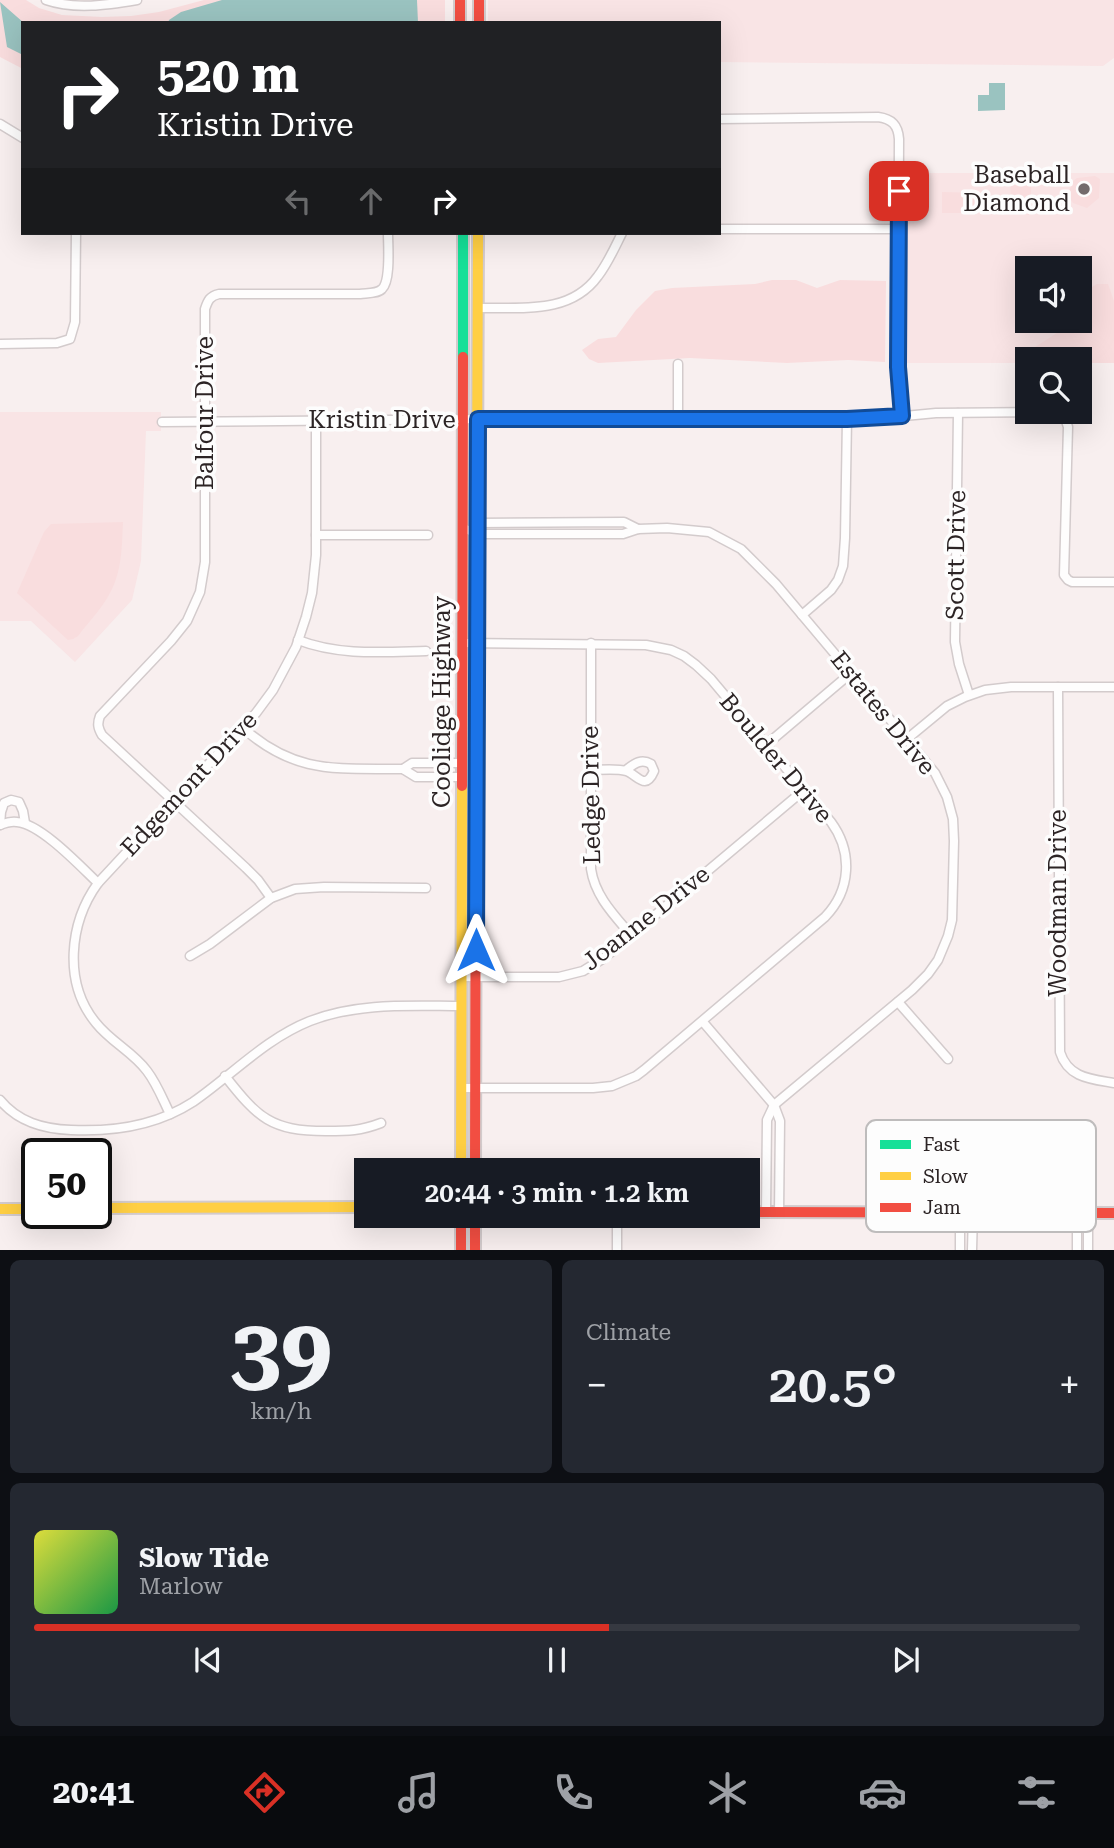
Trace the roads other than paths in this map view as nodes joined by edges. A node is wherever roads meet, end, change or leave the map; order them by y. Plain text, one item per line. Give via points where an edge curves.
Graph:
1 (46, 0) edge
2 (137, 0) edge
3 (460, 0) edge
4 (479, 0) edge
5 (460, 21) edge
6 (479, 21) edge
7 (721, 119) edge
8 (0, 124) edge
9 (21, 137) edge
10 (721, 229) edge
11 (898, 229) junction
12 (76, 235) edge
13 (388, 235) edge
14 (463, 235) edge
15 (478, 235) edge
16 (621, 235) edge
17 (464, 304) junction
18 (478, 308) junction
19 (0, 344) edge
20 (678, 364) dead end
21 (958, 413) junction
22 (902, 416) junction
23 (464, 419) junction
24 (478, 419) junction
25 (678, 419) junction
26 (847, 419) junction
27 (316, 420) junction
28 (205, 421) junction
29 (162, 422) dead end
30 (463, 528) junction
31 (478, 528) junction
32 (316, 535) junction
33 (428, 535) dead end
34 (1114, 582) edge
35 (802, 615) junction
36 (298, 640) junction
37 (463, 643) junction
38 (477, 643) junction
39 (590, 643) junction
40 (426, 651) dead end
41 (851, 673) junction
42 (1058, 687) junction
43 (1114, 687) edge
44 (969, 695) junction
45 (243, 728) junction
46 (907, 739) junction
47 (766, 745) junction
48 (463, 763) junction
49 (403, 769) junction
50 (590, 770) junction
51 (626, 770) dead end
52 (463, 777) junction
53 (804, 790) junction
54 (174, 802) junction
55 (20, 822) junction
56 (0, 825) edge
57 (98, 883) junction
58 (426, 888) dead end
59 (271, 898) junction
60 (631, 935) junction
61 (190, 956) dead end
62 (462, 977) junction
63 (476, 977) junction
64 (898, 1002) junction
65 (462, 1006) junction
66 (703, 1022) junction
67 (948, 1059) dead end
68 (225, 1076) junction
69 (1114, 1083) edge
70 (462, 1088) junction
71 (476, 1088) junction
72 (0, 1100) edge
73 (774, 1105) junction
74 (4, 1111) edge
75 (170, 1114) junction
76 (381, 1123) dead end
77 (461, 1158) edge
78 (475, 1158) edge
79 (354, 1207) edge
80 (0, 1209) edge
81 (21, 1209) edge
82 (112, 1209) edge
83 (760, 1212) edge
84 (766, 1212) junction
85 (779, 1212) junction
86 (866, 1212) edge
87 (1096, 1213) edge
88 (1114, 1213) edge
89 (461, 1228) edge
90 (475, 1228) edge
91 (617, 1228) edge
92 (960, 1232) edge
93 (972, 1232) edge
94 (1080, 1232) edge
95 (1086, 1232) edge
96 (461, 1250) edge
97 (475, 1250) edge
98 (617, 1250) edge
99 (960, 1250) edge
100 (972, 1250) edge
101 (1077, 1250) edge
102 (1088, 1250) edge

1 - 2 street via 77,6
3 - 5 main road
4 - 6 main road
7 - 11 street via 888,119 898,129 899,139
8 - 9 street
10 - 11 street
11 - 22 street
12 - 19 street via 75,322 70,339
13 - 28 street, Balfour Drive via 387,279 379,291 211,297 205,309
14 - 17 main road, Coolidge Highway
15 - 18 main road, Coolidge Highway
16 - 18 street via 598,276 566,301 543,307
17 - 18 main road
17 - 23 main road, Coolidge Highway
18 - 24 main road, Coolidge Highway
20 - 25 street
21 - 22 street, Kristin Drive
21 - 34 street, Kristin Drive via 1063,415 1068,427 1066,578
21 - 44 street, Scott Drive via 955,633
22 - 26 street, Kristin Drive
23 - 24 street, Kristin Drive
23 - 27 street, Kristin Drive
23 - 30 main road, Coolidge Highway
24 - 25 street, Kristin Drive
24 - 31 main road, Coolidge Highway
25 - 26 street, Kristin Drive
26 - 35 street via 843,566 831,590
27 - 28 street, Kristin Drive
27 - 32 street, Edgemont Drive
28 - 29 street, Kristin Drive
28 - 54 street, Balfour Drive via 205,562 195,606 179,632 97,723 102,735
30 - 31 street, Estates Drive
30 - 37 main road, Coolidge Highway
31 - 35 street, Estates Drive via 709,532 741,550
31 - 38 main road, Coolidge Highway
32 - 33 street
32 - 36 street, Edgemont Drive via 312,593
35 - 41 street, Estates Drive
36 - 40 street via 356,652
36 - 45 street, Edgemont Drive via 273,690
37 - 38 street, Boulder Drive
37 - 48 main road, Coolidge Highway
38 - 39 street, Boulder Drive
38 - 63 main road, Coolidge Highway
39 - 47 street, Boulder Drive via 646,645 684,656 706,673
39 - 50 street, Ledge Drive
41 - 46 street, Estates Drive
41 - 47 street
42 - 43 street
42 - 44 street via 1011,687
42 - 69 street, Woodman Drive via 1059,1043 1062,1059 1072,1071
44 - 46 street via 947,706
45 - 49 street via 270,750 312,766
45 - 54 street, Edgemont Drive
46 - 64 street, Estates Drive via 935,773 953,819 953,908 938,960
47 - 53 street, Boulder Drive
48 - 49 street via 416,762
48 - 52 main road, Coolidge Highway
49 - 52 street via 416,777
50 - 51 street
50 - 60 street, Ledge Drive via 592,876 602,899
52 - 62 main road, Coolidge Highway
53 - 60 street, Joanne Drive
53 - 66 street, Boulder Drive via 841,839 847,869 840,897 825,917
54 - 57 street, Edgemont Drive
54 - 59 street via 246,868
55 - 56 street
55 - 56 street via 23,811 19,802 11,800 4,803
55 - 57 street via 57,845
57 - 75 street, Edgemont Drive via 77,927 74,960 78,988 96,1024 147,1071
58 - 59 street via 307,887
59 - 61 street
60 - 63 street, Joanne Drive via 597,963 576,973
62 - 63 street, Joanne Drive
62 - 65 main road, Coolidge Highway
63 - 71 main road, Coolidge Highway
64 - 67 street
64 - 73 street, Estates Drive
65 - 68 street via 379,1006 329,1014 281,1035
65 - 70 main road, Coolidge Highway
66 - 71 street, Boulder Drive via 636,1076 612,1086
66 - 73 street
68 - 75 street
68 - 76 street via 253,1110 285,1128 352,1131
70 - 71 street, Boulder Drive
70 - 77 main road, Coolidge Highway
71 - 78 main road, Coolidge Highway
72 - 74 street
73 - 84 street via 767,1120
73 - 85 street via 780,1121
74 - 75 street via 59,1130 128,1128
79 - 82 main road
80 - 81 main road
83 - 84 main road
84 - 85 main road
85 - 86 main road
87 - 88 main road
89 - 96 main road
90 - 97 main road
91 - 98 street
92 - 99 street
93 - 100 street
94 - 101 street
95 - 102 street

